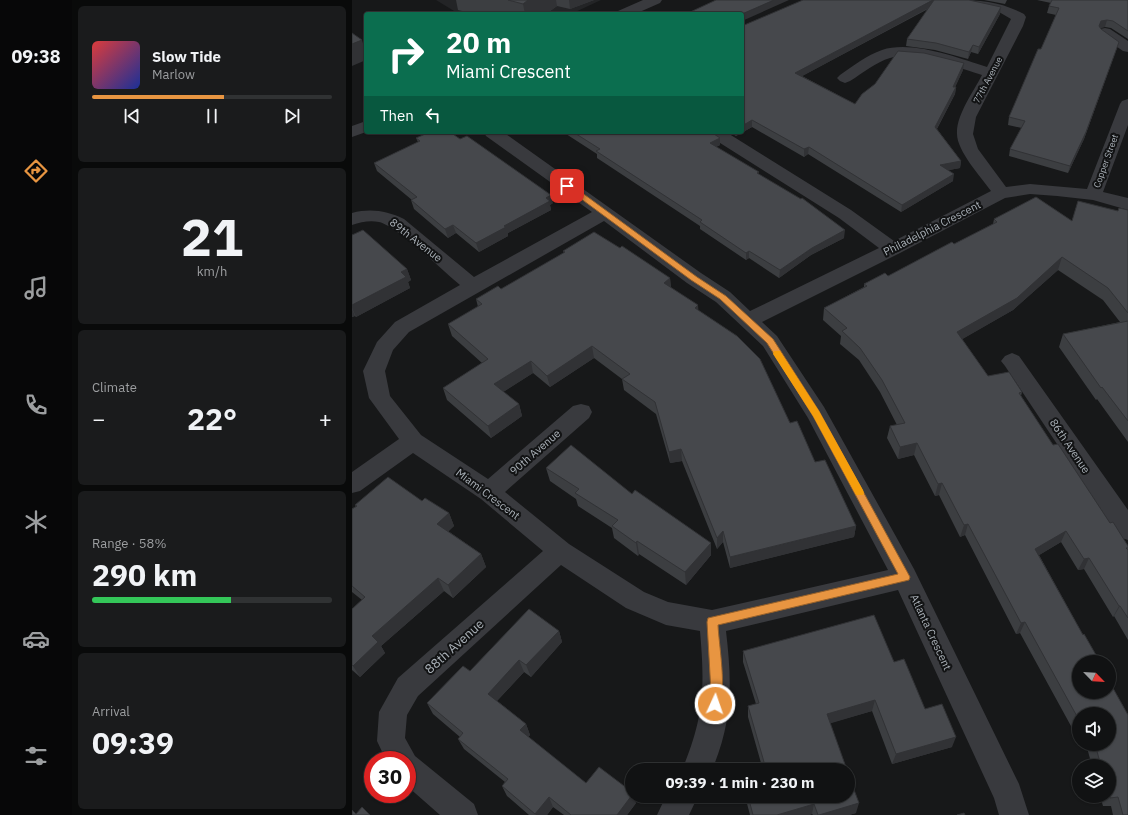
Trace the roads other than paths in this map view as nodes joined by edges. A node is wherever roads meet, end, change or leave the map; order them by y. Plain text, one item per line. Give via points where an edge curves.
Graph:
1 (655, 0) edge
2 (963, 0) edge
3 (628, 12) edge
4 (1105, 32) edge
5 (1128, 48) edge
6 (992, 73) junction
7 (845, 78) dead end
8 (1128, 104) edge
9 (1124, 122) edge
10 (364, 127) edge
11 (352, 132) edge
12 (495, 134) edge
13 (718, 134) edge
14 (1001, 193) junction
15 (1093, 195) junction
16 (1128, 204) edge
17 (605, 213) junction
18 (352, 219) edge
19 (893, 249) junction
20 (473, 286) junction
21 (748, 320) junction
22 (1012, 361) dead end
23 (581, 412) dead end
24 (413, 441) junction
25 (352, 484) edge
26 (489, 492) junction
27 (1128, 530) edge
28 (560, 551) junction
29 (905, 577) junction
30 (712, 622) junction
31 (397, 751) edge
32 (700, 763) edge
33 (416, 775) edge
34 (679, 803) edge
35 (463, 815) edge
36 (672, 815) edge
37 (1014, 815) edge

1 - 3 street
2 - 6 street, 77th Avenue via 1004,9 1019,17
4 - 5 street
6 - 7 street via 917,53 902,52 881,56
6 - 14 street, 77th Avenue via 968,117 965,134 970,149
8 - 9 street, Copper Street
9 - 15 street, Copper Street
10 - 11 street
12 - 17 street, Atlanta Crescent
13 - 19 street via 845,214
14 - 15 street, Philadelphia Crescent via 1030,189
14 - 19 street, Philadelphia Crescent
15 - 16 street, Philadelphia Crescent
17 - 20 street, Miami Crescent
17 - 21 street, Atlanta Crescent via 723,298
18 - 20 street, 89th Avenue via 374,215 398,223
19 - 21 street, Philadelphia Crescent
20 - 24 street, Miami Crescent via 402,327 384,347 374,370 380,398
21 - 29 street, Atlanta Crescent via 770,341 816,413
22 - 27 street, 86th Avenue
23 - 26 street, 90th Avenue
24 - 25 street
24 - 26 street, Miami Crescent
26 - 28 street, Miami Crescent
28 - 30 street, Miami Crescent via 635,600 666,613
28 - 31 street, 88th Avenue via 408,687 393,712 391,741
29 - 30 street, Miami Crescent
29 - 37 street, Atlanta Crescent via 1008,795
30 - 32 street via 717,692 708,742
33 - 35 street
34 - 36 street

